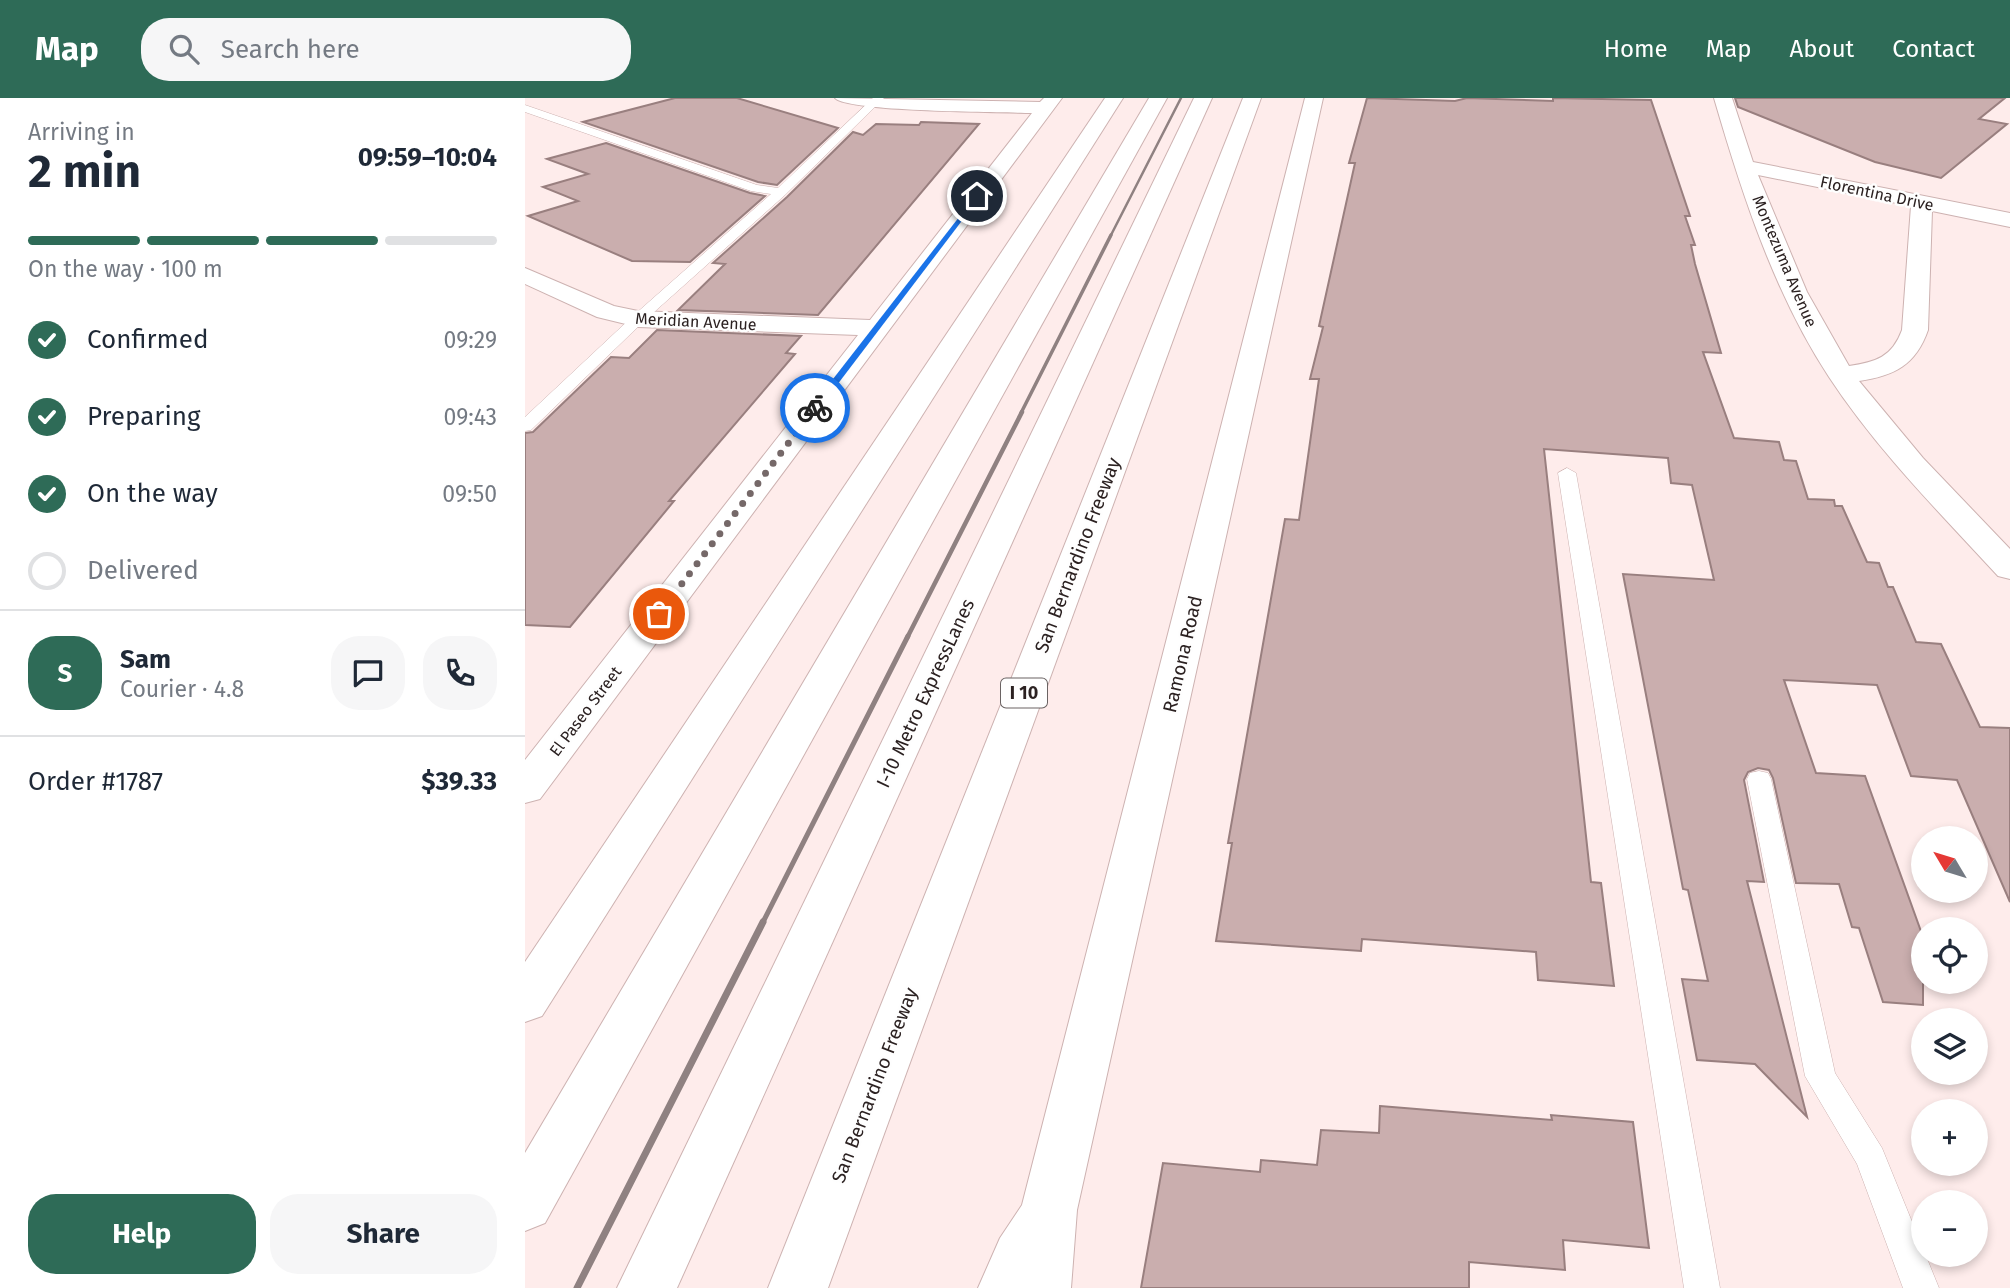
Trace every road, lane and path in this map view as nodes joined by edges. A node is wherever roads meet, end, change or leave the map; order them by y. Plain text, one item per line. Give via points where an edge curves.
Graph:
1 (845, 98) edge
2 (1114, 98) edge
3 (1158, 98) edge
4 (1203, 98) edge
5 (1252, 98) edge
6 (1314, 98) edge
7 (1723, 98) edge
8 (876, 100) edge
9 (1049, 103) edge
10 (525, 108) edge
11 (1744, 166) junction
12 (781, 192) junction
13 (1921, 202) junction
14 (2010, 220) edge
15 (525, 275) edge
16 (638, 319) junction
17 (876, 328) junction
18 (1841, 375) junction
19 (525, 426) edge
20 (1567, 473) dead end
21 (2010, 569) edge
22 (1759, 779) dead end
23 (525, 789) edge
24 (525, 1002) edge
25 (525, 1205) edge
26 (1049, 1210) junction
27 (647, 1288) edge
28 (798, 1288) edge
29 (1008, 1288) edge
30 (1041, 1288) edge
31 (1062, 1288) edge
32 (1702, 1288) edge
33 (1921, 1288) edge

1 - 8 main road
2 - 24 main road
3 - 25 main road
4 - 27 main road, I-10 Metro ExpressLanes
5 - 28 main road, San Bernardino Freeway / I 10
6 - 26 main road, Ramona Road
7 - 11 main road, Montezuma Avenue
8 - 9 main road
8 - 12 lane
9 - 17 main road, El Paseo Street
10 - 12 lane via 755,188
11 - 13 main road, Florentina Drive
11 - 18 main road, Montezuma Avenue via 1805,313
12 - 16 lane
13 - 14 main road, Florentina Drive
13 - 18 main road via 1911,343 1895,363
15 - 16 main road, Meridian Avenue via 606,312
16 - 17 main road, Meridian Avenue
16 - 19 lane
17 - 23 main road, El Paseo Street
18 - 21 main road, Montezuma Avenue via 1888,437
20 - 32 lane
22 - 33 lane via 1820,1076 1871,1157
26 - 29 main road, Ramona Road
26 - 30 main road, Ramona Road
26 - 31 main road

